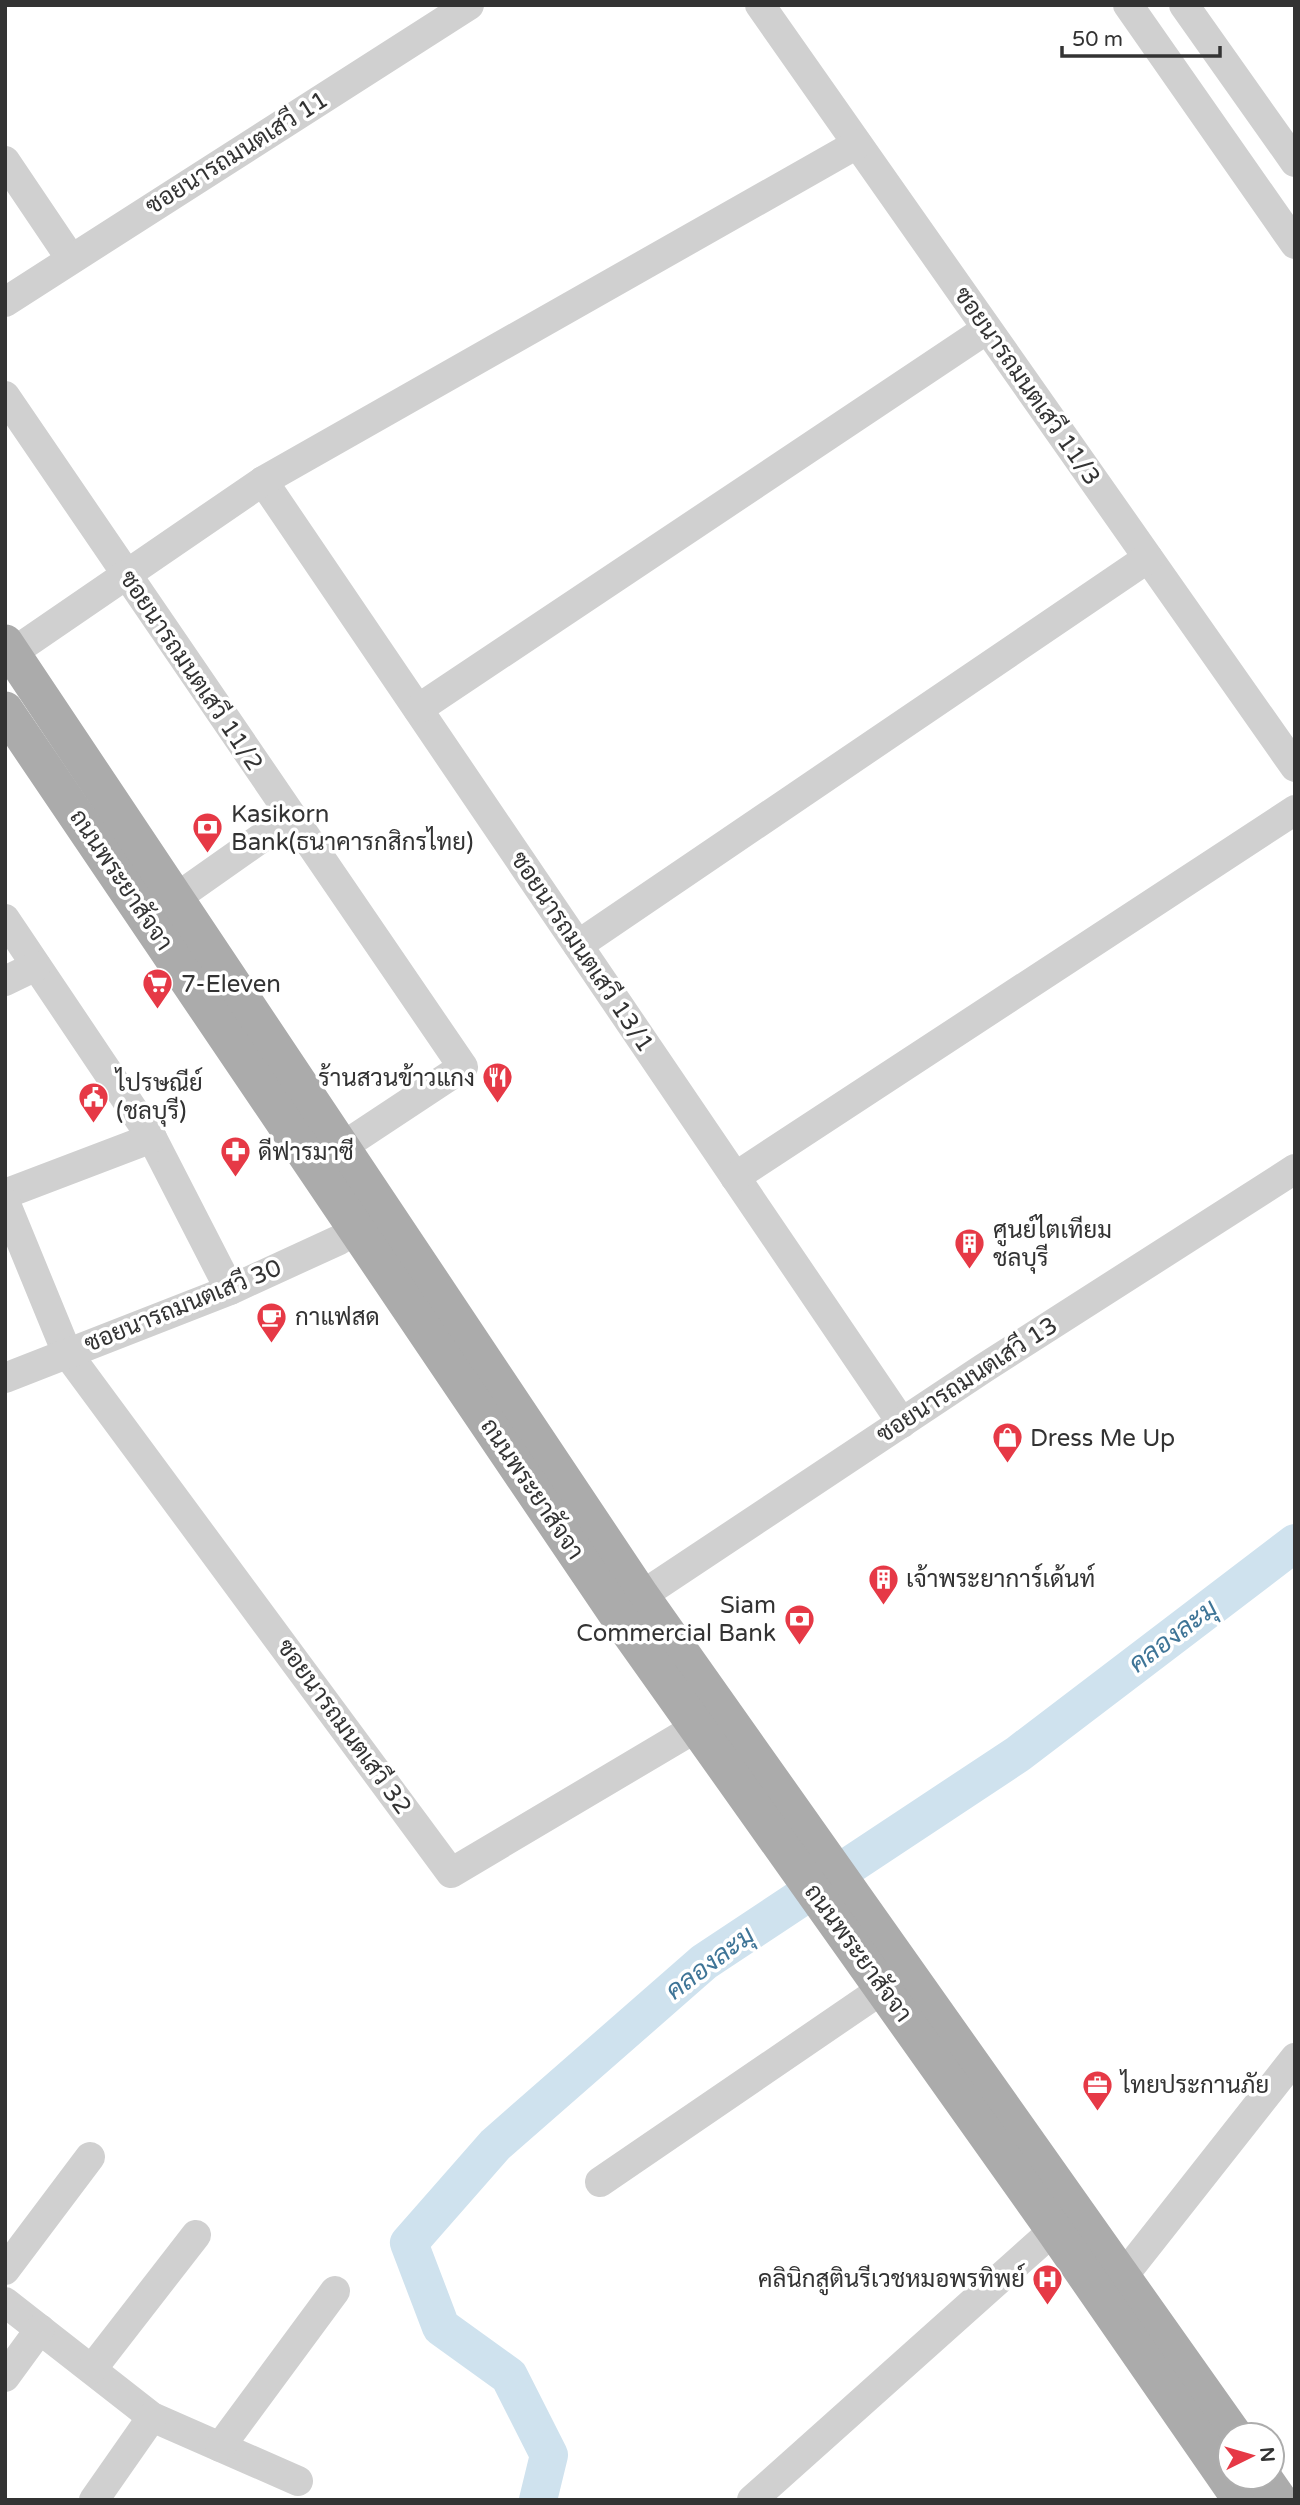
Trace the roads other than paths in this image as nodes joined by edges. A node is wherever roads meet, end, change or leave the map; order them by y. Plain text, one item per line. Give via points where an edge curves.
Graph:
1 (469, 5) edge
2 (760, 5) edge
3 (1128, 5) edge
4 (1184, 5) edge
5 (857, 144) junction
6 (5, 161) edge
7 (1295, 162) edge
8 (1295, 244) edge
9 (71, 259) junction
10 (5, 302) edge
11 (987, 329) junction
12 (5, 396) edge
13 (263, 481) junction
14 (1148, 558) junction
15 (125, 575) junction
16 (9, 648) edge
17 (418, 709) junction
18 (5, 710) edge
19 (1295, 767) edge
20 (1295, 810) edge
21 (291, 817) junction
22 (176, 898) junction
23 (5, 919) edge
24 (578, 945) junction
25 (36, 966) junction
26 (5, 981) edge
27 (152, 1138) junction
28 (342, 1147) junction
29 (1295, 1169) edge
30 (735, 1177) junction
31 (5, 1194) edge
32 (5, 1202) edge
33 (357, 1229) junction
34 (230, 1290) junction
35 (67, 1353) junction
36 (5, 1378) edge
37 (902, 1423) junction
38 (641, 1595) junction
39 (697, 1727) junction
40 (816, 1869) junction
41 (848, 1914) junction
42 (884, 1988) junction
43 (1295, 2058) edge
44 (90, 2157) dead end
45 (600, 2182) dead end
46 (1054, 2230) junction
47 (196, 2235) dead end
48 (5, 2270) edge
49 (1124, 2275) junction
50 (335, 2291) dead end
51 (5, 2302) edge
52 (40, 2329) junction
53 (92, 2369) junction
54 (5, 2377) edge
55 (1182, 2386) junction
56 (152, 2417) junction
57 (1219, 2421) edge
58 (220, 2447) junction
59 (298, 2481) dead end
60 (94, 2500) edge
61 (751, 2500) edge
62 (1241, 2500) edge

1 - 9 street, ซอยนารถมนตเสวี 11
2 - 5 street, ซอยนารถมนตเสวี 11/3
3 - 8 street
4 - 7 street
5 - 11 street, ซอยนารถมนตเสวี 11/3
5 - 13 street
6 - 9 street
9 - 10 street, ซอยนารถมนตเสวี 11
11 - 14 street, ซอยนารถมนตเสวี 11/3
11 - 17 street
12 - 15 street, ซอยนารถมนตเสวี 11/2
13 - 15 street
13 - 17 street, ซอยนารถมนตเสวี 13/1
14 - 19 street, ซอยนารถมนตเสวี 11/3
14 - 24 street
15 - 16 street
15 - 21 street, ซอยนารถมนตเสวี 11/2
16 - 22 main road, ถนนพระยาสัจจา
17 - 24 street, ซอยนารถมนตเสวี 13/1
18 - 33 main road, ถนนพระยาสัจจา
20 - 30 street
21 - 22 street
21 - 28 street, ซอยนารถมนตเสวี 11/2 via 463,1067
22 - 28 main road, ถนนพระยาสัจจา
23 - 25 street
24 - 30 street, ซอยนารถมนตเสวี 13/1
25 - 26 street
25 - 27 street
27 - 31 street
27 - 34 street
28 - 38 main road, ถนนพระยาสัจจา
29 - 37 street, ซอยนารถมนตเสวี 13
30 - 37 street, ซอยนารถมนตเสวี 13/1
32 - 35 street
33 - 34 street, ซอยนารถมนตเสวี 30
33 - 39 main road, ถนนพระยาสัจจา
34 - 35 street, ซอยนารถมนตเสวี 30
35 - 36 street, ซอยนารถมนตเสวี 30
35 - 39 street, ซอยนารถมนตเสวี 32 via 451,1872
37 - 38 street, ซอยนารถมนตเสวี 13
38 - 40 main road, ถนนพระยาสัจจา
39 - 40 main road, ถนนพระยาสัจจา
40 - 41 main road, ถนนพระยาสัจจา
41 - 42 main road, ถนนพระยาสัจจา
41 - 49 main road, ถนนพระยาสัจจา
42 - 45 street
42 - 46 main road, ถนนพระยาสัจจา
43 - 49 street
44 - 48 street
46 - 55 main road, ถนนพระยาสัจจา
46 - 61 street
47 - 53 street
49 - 55 main road, ถนนพระยาสัจจา
50 - 58 street
51 - 52 street
52 - 53 street
52 - 54 street
53 - 56 street
55 - 57 main road, ถนนพระยาสัจจา
55 - 62 main road, ถนนพระยาสัจจา
56 - 58 street
56 - 60 street
58 - 59 street

